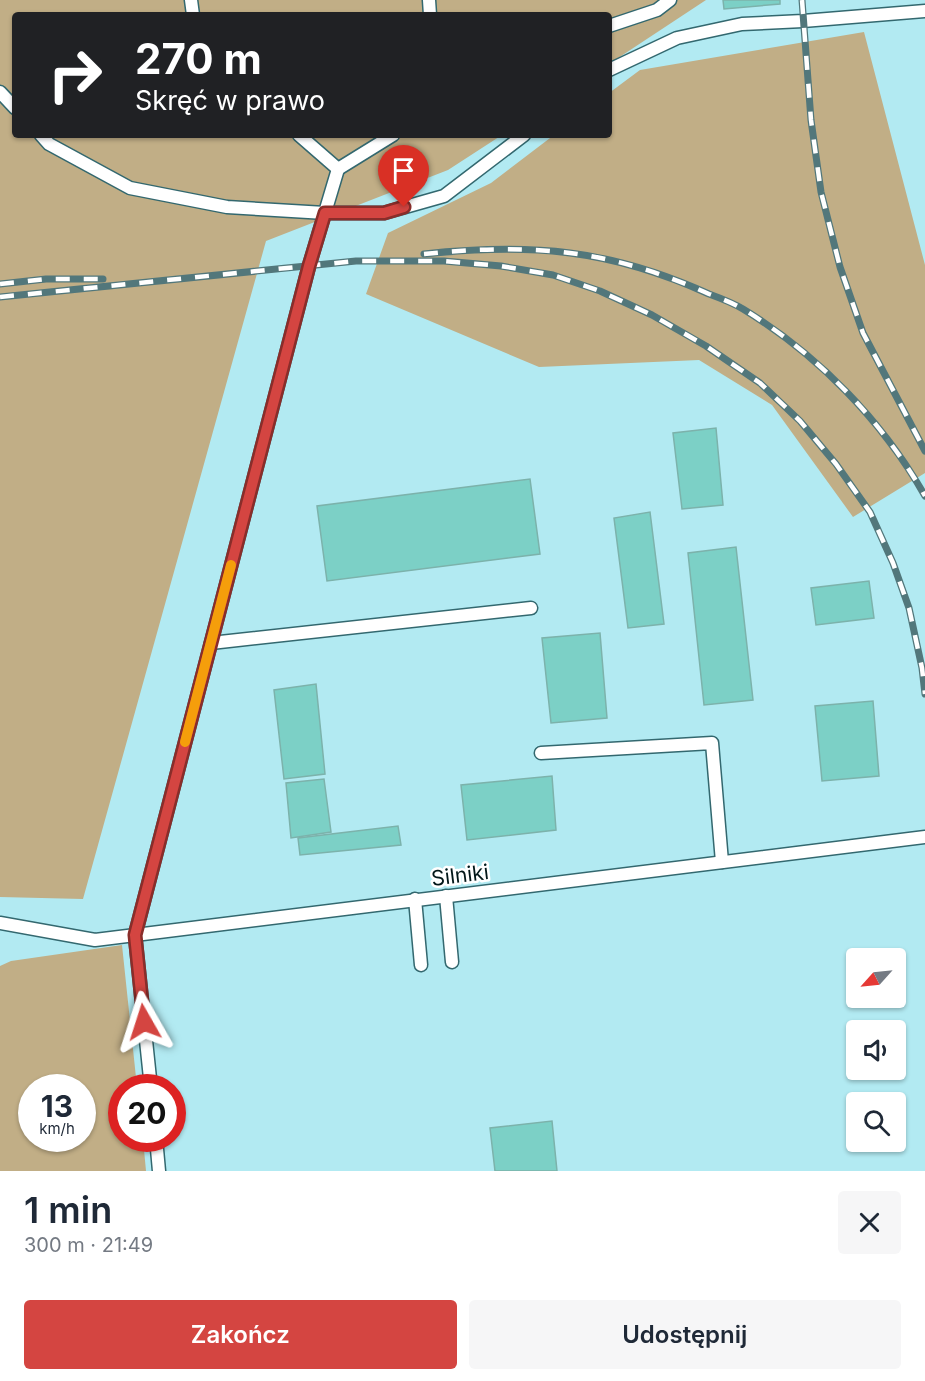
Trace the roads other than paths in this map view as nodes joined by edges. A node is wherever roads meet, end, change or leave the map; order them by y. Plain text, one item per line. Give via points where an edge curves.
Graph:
1 (670, 0) edge
2 (925, 11) edge
3 (612, 25) edge
4 (612, 69) edge
5 (0, 92) edge
6 (12, 105) edge
7 (44, 138) edge
8 (302, 138) edge
9 (388, 138) edge
10 (520, 138) edge
11 (338, 169) junction
12 (325, 213) junction
13 (531, 608) dead end
14 (211, 644) junction
15 (541, 753) dead end
16 (925, 837) edge
17 (722, 862) junction
18 (446, 896) junction
19 (415, 899) junction
20 (0, 923) edge
21 (135, 935) junction
22 (452, 962) dead end
23 (421, 965) dead end
24 (150, 1074) edge
25 (157, 1152) edge
26 (159, 1171) edge

1 - 3 lane via 657,10
2 - 4 lane via 742,24 677,38
5 - 6 lane
7 - 12 lane via 129,188 227,207
8 - 11 lane
9 - 11 lane
10 - 12 lane via 444,196 384,213
11 - 12 lane
12 - 14 lane
13 - 14 lane
14 - 21 lane
15 - 17 lane via 712,743
16 - 17 lane, Silniki
17 - 18 lane, Silniki
18 - 19 lane, Silniki
18 - 22 lane
19 - 21 lane, Silniki
19 - 23 lane
20 - 21 lane, Silniki via 94,940
21 - 24 lane
25 - 26 lane

